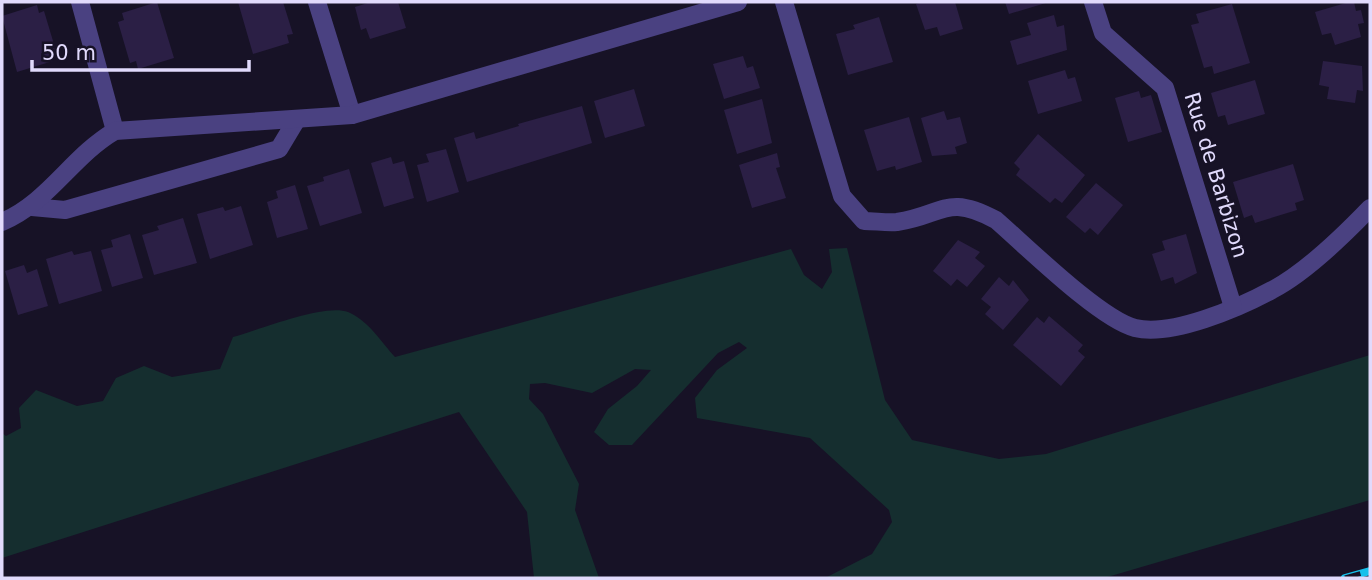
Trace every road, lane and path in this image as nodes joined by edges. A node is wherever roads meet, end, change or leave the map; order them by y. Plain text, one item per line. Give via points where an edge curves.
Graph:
1 (80, 2) edge
2 (317, 2) edge
3 (738, 2) edge
4 (784, 2) edge
5 (1093, 2) edge
6 (352, 115) junction
7 (297, 120) junction
8 (115, 131) junction
9 (32, 207) junction
10 (1370, 208) edge
11 (2, 222) edge
12 (1233, 307) junction

1 - 8 street
2 - 6 street
3 - 6 street
4 - 12 street via 842,196 864,221 897,222 952,205 976,209 996,220 1109,317 1134,328 1176,328
5 - 12 street, Rue de Barbizon via 1103,33 1166,88
6 - 7 street
7 - 8 street
7 - 9 street via 279,149 65,211
8 - 9 street via 96,142
9 - 11 street
10 - 12 street via 1273,290

